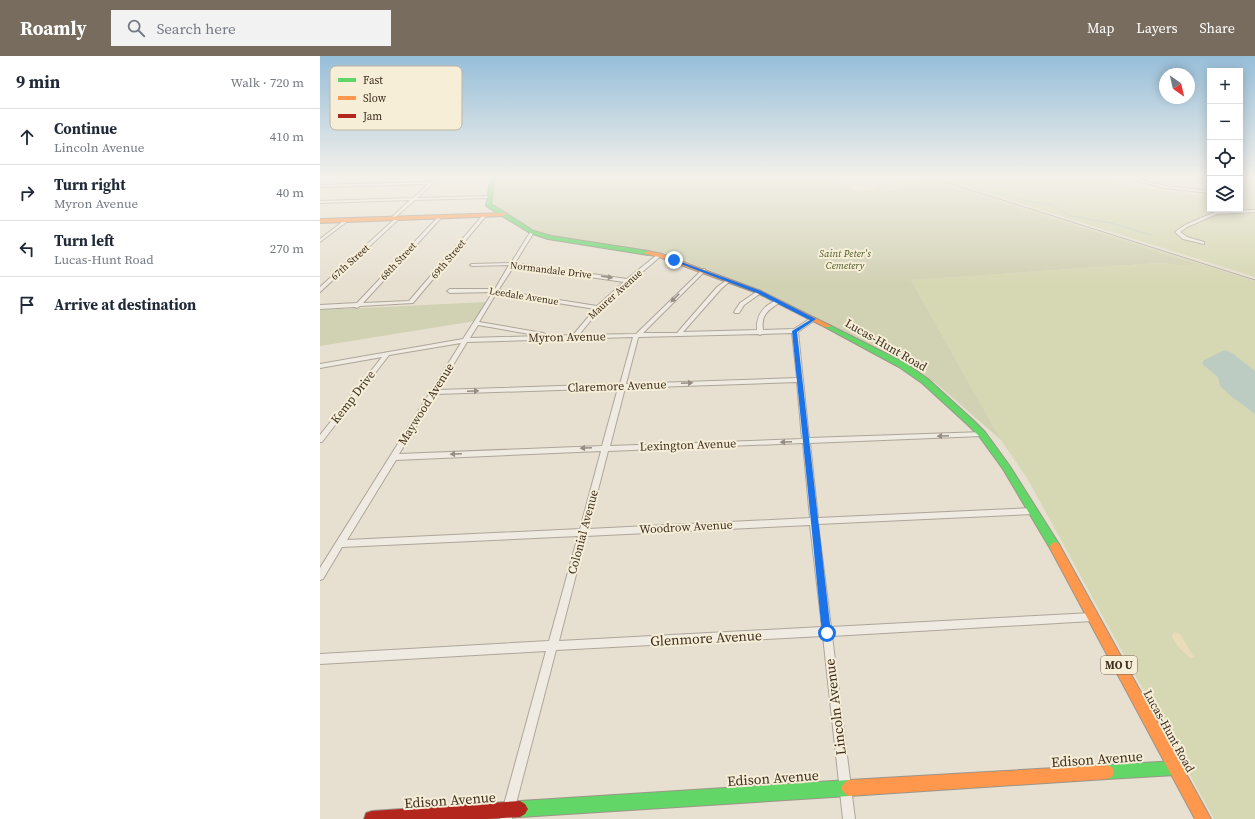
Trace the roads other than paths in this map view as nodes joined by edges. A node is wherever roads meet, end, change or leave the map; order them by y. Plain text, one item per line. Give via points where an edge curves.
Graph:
1 (400, 213) edge
2 (1224, 213) edge
3 (503, 214) joint
4 (484, 216) junction
5 (440, 217) junction
6 (395, 218) junction
7 (347, 220) junction
8 (320, 221) edge
9 (532, 232) junction
10 (320, 242) edge
11 (1202, 243) dead end
12 (660, 255) junction
13 (512, 264) junction
14 (472, 265) dead end
15 (703, 270) junction
16 (728, 280) junction
17 (629, 281) junction
18 (320, 290) edge
19 (497, 290) junction
20 (450, 291) dead end
21 (759, 292) junction
22 (777, 302) junction
23 (357, 306) junction
24 (320, 307) edge
25 (598, 308) junction
26 (737, 312) dead end
27 (813, 319) junction
28 (476, 323) junction
29 (795, 331) junction
30 (760, 333) junction
31 (679, 334) junction
32 (637, 336) junction
33 (575, 337) junction
34 (558, 338) junction
35 (466, 340) junction
36 (387, 354) junction
37 (320, 366) edge
38 (800, 380) junction
39 (623, 385) junction
40 (434, 392) junction
41 (982, 434) junction
42 (320, 440) edge
43 (807, 442) junction
44 (606, 447) junction
45 (393, 457) junction
46 (1033, 511) junction
47 (814, 521) junction
48 (583, 532) junction
49 (340, 544) junction
50 (320, 576) edge
51 (1092, 617) junction
52 (827, 633) junction
53 (553, 645) junction
54 (320, 659) edge
55 (1176, 768) junction
56 (845, 788) junction
57 (508, 810) junction
58 (372, 819) edge
59 (506, 819) edge
60 (849, 819) edge
61 (1203, 819) edge

1 - 6 street, 67th Street
2 - 11 street via 1216,213 1177,232 1185,238
3 - 4 main road
3 - 9 main road, Lucas-Hunt Road
4 - 5 main road
4 - 23 street, 69th Street via 412,302
5 - 6 main road
5 - 23 street, 68th Street
6 - 7 main road
6 - 18 street, 67th Street
7 - 8 main road
7 - 10 street
9 - 12 main road, Lucas-Hunt Road via 557,240
9 - 13 street, Maywood Avenue
12 - 15 main road, Lucas-Hunt Road
12 - 17 street, Maurer Avenue
13 - 14 street, Normandale Drive
13 -> 17 street, Normandale Drive
13 - 19 street, Maywood Avenue
15 - 16 main road, Lucas-Hunt Road
15 -> 32 street, Colonial Avenue
16 - 21 main road, Lucas-Hunt Road
16 - 31 street
17 - 25 street, Maurer Avenue
19 - 20 street, Leedale Avenue
19 - 25 street, Leedale Avenue
19 - 28 street, Maywood Avenue
21 - 22 main road, Lucas-Hunt Road
21 - 26 street via 742,304
22 - 27 main road, Lucas-Hunt Road
22 - 30 street via 761,315
23 - 24 street
25 - 33 street, Maurer Avenue
27 - 29 street
27 - 41 main road, Lucas-Hunt Road via 902,365 925,381
28 - 34 street
28 - 35 street, Maywood Avenue
29 - 30 street, Myron Avenue
29 - 38 street, Lincoln Avenue
30 - 31 street, Myron Avenue
31 - 32 street, Myron Avenue
32 - 33 street, Myron Avenue
32 - 39 street, Colonial Avenue
33 - 34 street, Myron Avenue
34 - 35 street, Myron Avenue
35 - 36 street, Myron Avenue
35 - 40 street, Maywood Avenue
36 - 37 street, Myron Avenue
36 - 42 street, Kemp Drive
39 -> 38 street, Claremore Avenue
38 - 43 street, Lincoln Avenue
40 -> 39 street, Claremore Avenue
39 - 44 street, Colonial Avenue
40 - 45 street, Maywood Avenue
41 -> 43 street, Lexington Avenue
41 - 46 main road, Lucas-Hunt Road
43 -> 44 street, Lexington Avenue
43 - 47 street, Lincoln Avenue
44 -> 45 street, Lexington Avenue
44 - 48 street, Colonial Avenue
45 - 49 street, Maywood Avenue
46 - 47 street, Woodrow Avenue
46 - 51 main road, Lucas-Hunt Road / MO U
47 - 48 street, Woodrow Avenue
47 - 52 street, Lincoln Avenue
48 - 49 street, Woodrow Avenue
48 - 53 street, Colonial Avenue
49 - 50 street, Maywood Avenue
51 - 52 street, Glenmore Avenue
51 - 55 main road, Lucas-Hunt Road / MO U
52 - 53 street, Glenmore Avenue
52 - 56 street, Lincoln Avenue
53 - 54 street, Glenmore Avenue
53 - 57 street, Colonial Avenue
55 - 56 main road, Edison Avenue
55 - 61 main road, Lucas-Hunt Road / MO U
56 - 57 main road, Edison Avenue
56 - 60 street, Lincoln Avenue
57 - 58 main road, Edison Avenue
57 - 59 street, Colonial Avenue

